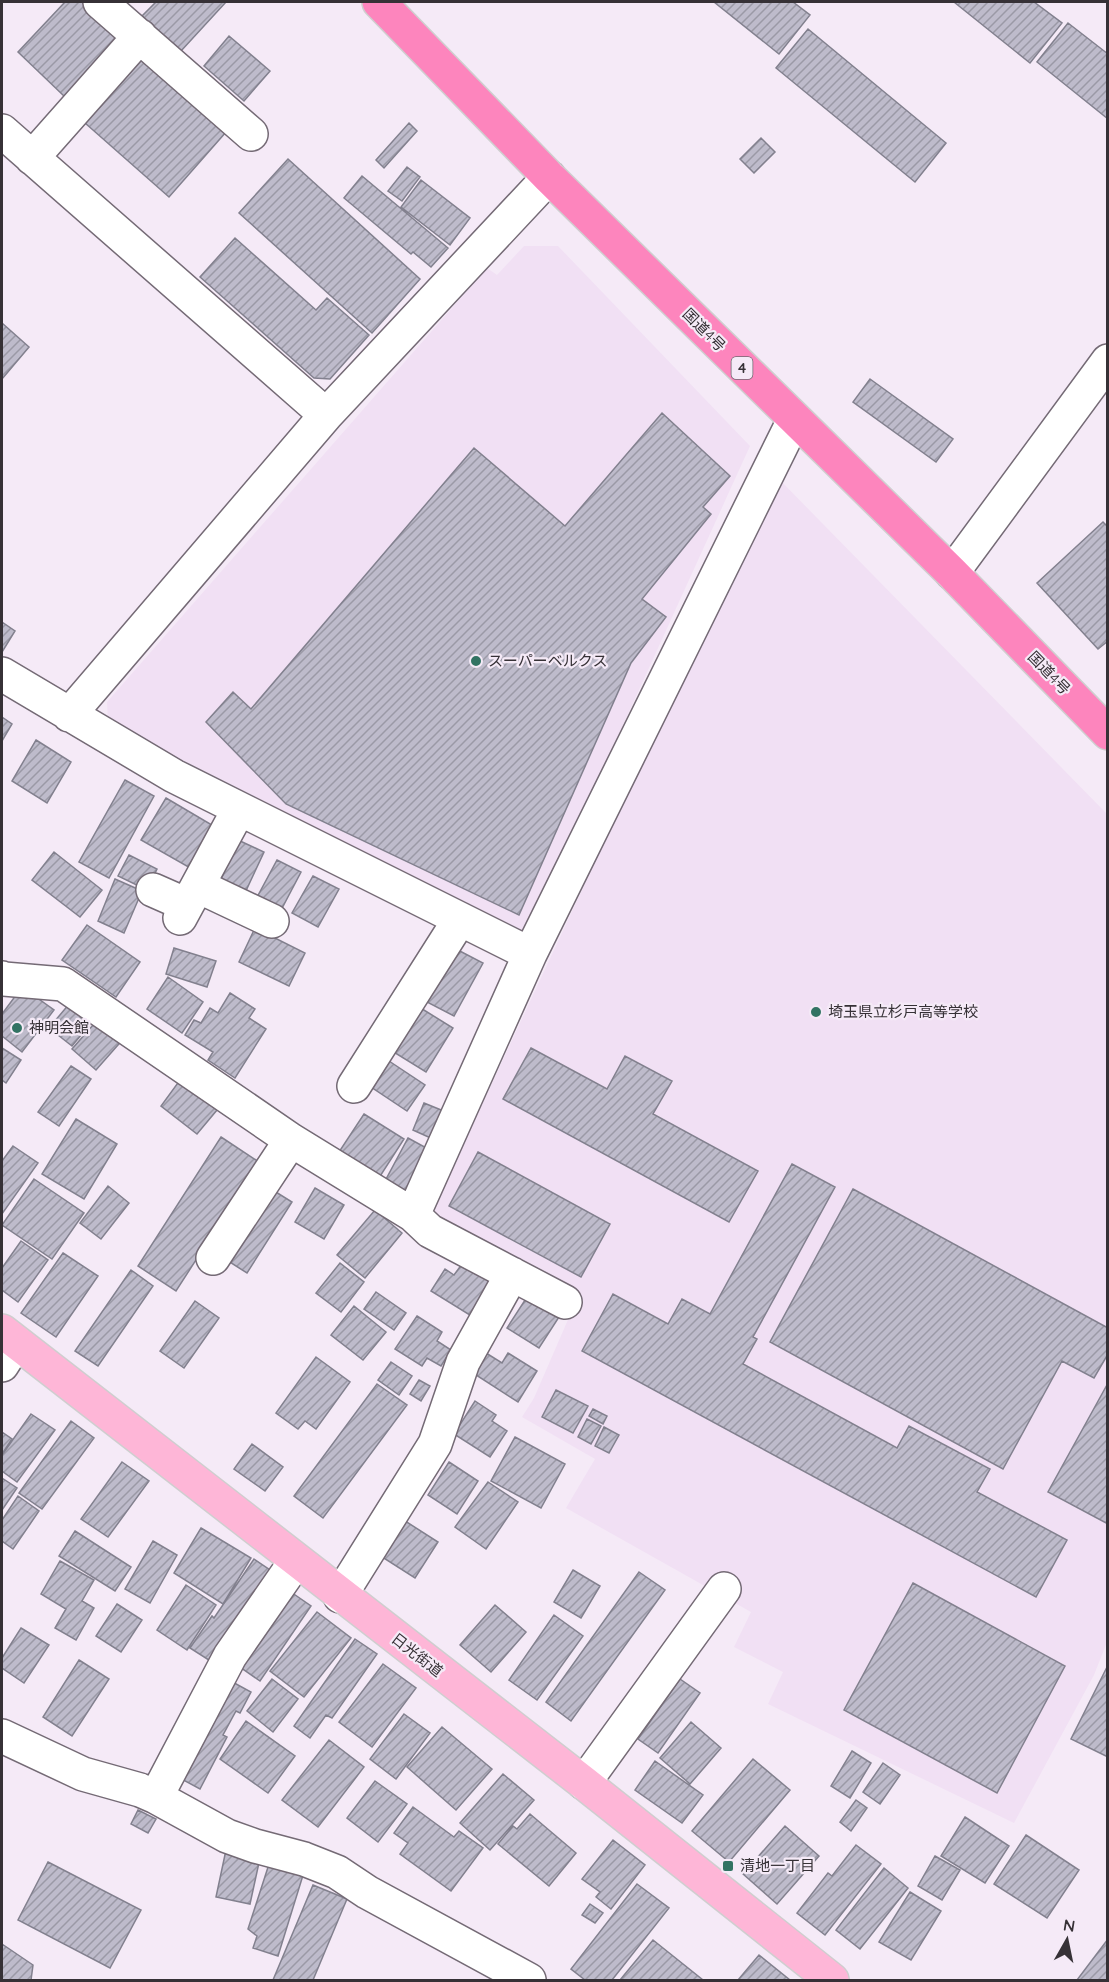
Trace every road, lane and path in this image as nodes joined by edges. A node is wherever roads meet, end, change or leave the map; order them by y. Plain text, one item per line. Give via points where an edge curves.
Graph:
1 (100, 2) edge
2 (379, 2) edge
3 (140, 36) junction
4 (2, 131) edge
5 (251, 135) dead end
6 (32, 158) junction
7 (549, 177) junction
8 (1107, 361) edge
9 (326, 415) junction
10 (794, 420) junction
11 (952, 573) junction
12 (2, 674) edge
13 (69, 716) junction
14 (1107, 734) edge
15 (239, 809) junction
16 (153, 890) dead end
17 (188, 903) junction
18 (460, 919) junction
19 (272, 921) dead end
20 (530, 954) junction
21 (2, 978) edge
22 (354, 1086) dead end
23 (291, 1140) junction
24 (413, 1215) junction
25 (213, 1258) dead end
26 (512, 1274) junction
27 (565, 1302) dead end
28 (6, 1346) edge
29 (296, 1561) junction
30 (724, 1589) dead end
31 (340, 1596) junction
32 (2, 1736) edge
33 (584, 1783) junction
34 (156, 1797) junction
35 (529, 1980) edge
36 (832, 1980) edge

1 - 3 street
2 - 7 highway, 国道4号 / 4
3 - 5 street
3 - 6 street
4 - 6 street
6 - 9 street
7 - 9 street
7 - 10 highway, 国道4号 / 4
8 - 11 street
9 - 13 street
10 - 11 highway, 国道4号 / 4
10 - 20 street
11 - 14 highway, 国道4号 / 4
12 - 13 street
13 - 15 street via 174,777
15 - 17 street
15 - 18 street
16 - 17 street
17 - 19 street
18 - 20 street
18 - 22 street
20 - 24 street
21 - 23 street via 63,984
23 - 24 street
23 - 25 street
24 - 26 street via 430,1231
26 - 27 street
26 - 31 street via 463,1362 435,1444
28 - 29 main road, 日光街道
29 - 31 main road, 日光街道
29 - 34 street via 230,1656
30 - 33 street
31 - 33 main road, 日光街道
32 - 34 street via 83,1774
33 - 36 main road, 日光街道
34 - 35 street via 227,1836 337,1872

